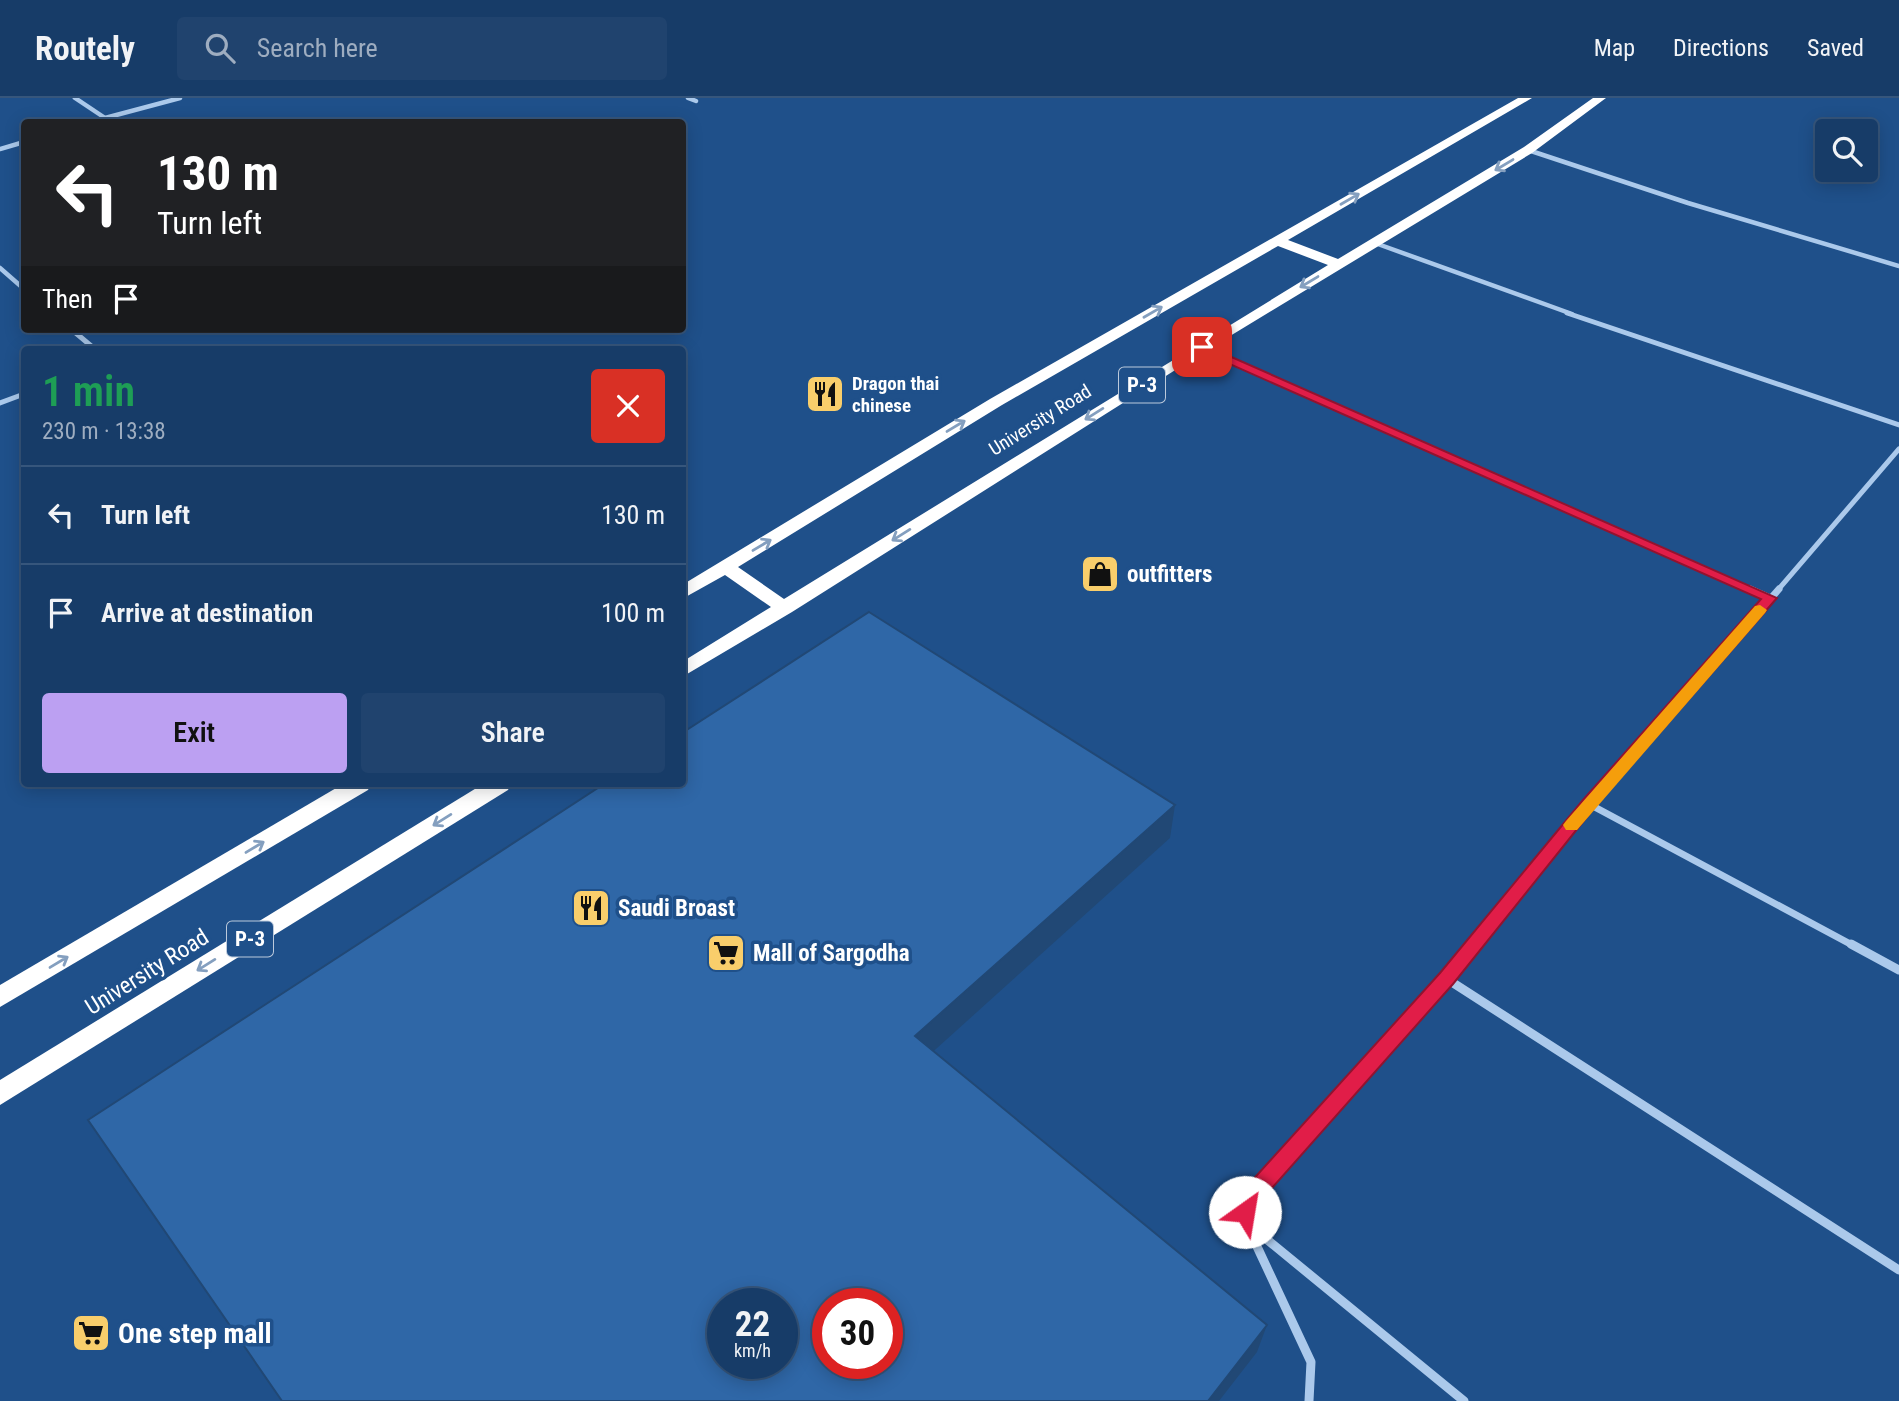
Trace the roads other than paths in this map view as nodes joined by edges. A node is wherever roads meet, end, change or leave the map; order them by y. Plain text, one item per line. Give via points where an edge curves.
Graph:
1 (75, 98) edge
2 (180, 98) edge
3 (688, 98) edge
4 (1526, 98) edge
5 (1600, 98) edge
6 (696, 101) dead end
7 (104, 118) junction
8 (100, 119) edge
9 (21, 143) edge
10 (0, 149) edge
11 (1528, 150) junction
12 (1277, 241) junction
13 (1375, 243) junction
14 (1339, 264) junction
15 (1899, 266) edge
16 (0, 268) edge
17 (21, 286) edge
18 (76, 333) edge
19 (91, 346) edge
20 (1202, 347) junction
21 (21, 395) edge
22 (0, 403) edge
23 (1899, 425) edge
24 (1899, 449) edge
25 (726, 567) junction
26 (686, 591) edge
27 (1770, 598) junction
28 (785, 608) junction
29 (686, 669) edge
30 (355, 787) edge
31 (495, 787) edge
32 (1589, 804) junction
33 (1899, 970) edge
34 (1447, 979) junction
35 (0, 997) edge
36 (0, 1094) edge
37 (1246, 1223) junction
38 (1899, 1270) edge
39 (1310, 1401) edge
40 (1464, 1401) edge

1 - 7 street
2 - 7 street
3 - 6 street
12 -> 4 highway, University Road / P-3
5 - 11 highway, University Road / P-3
7 - 8 street
9 - 10 street
11 -> 13 highway, University Road / P-3
11 - 15 street via 1688,204
12 - 14 highway
25 -> 12 highway, University Road / P-3 via 996,402
13 - 14 highway, University Road / P-3
13 - 23 street
14 -> 20 highway, University Road / P-3
16 - 17 street
18 - 19 street
20 - 27 street
20 -> 28 highway, University Road / P-3
21 - 22 street
24 - 27 street
25 - 26 highway, University Road / P-3
25 - 28 highway
27 - 32 street
28 - 29 highway, University Road / P-3
35 -> 30 highway
31 -> 36 highway, University Road / P-3
32 - 33 street
32 - 34 street
34 - 37 street via 1246,1202
34 - 38 street
37 - 39 street via 1311,1362
37 - 40 street

